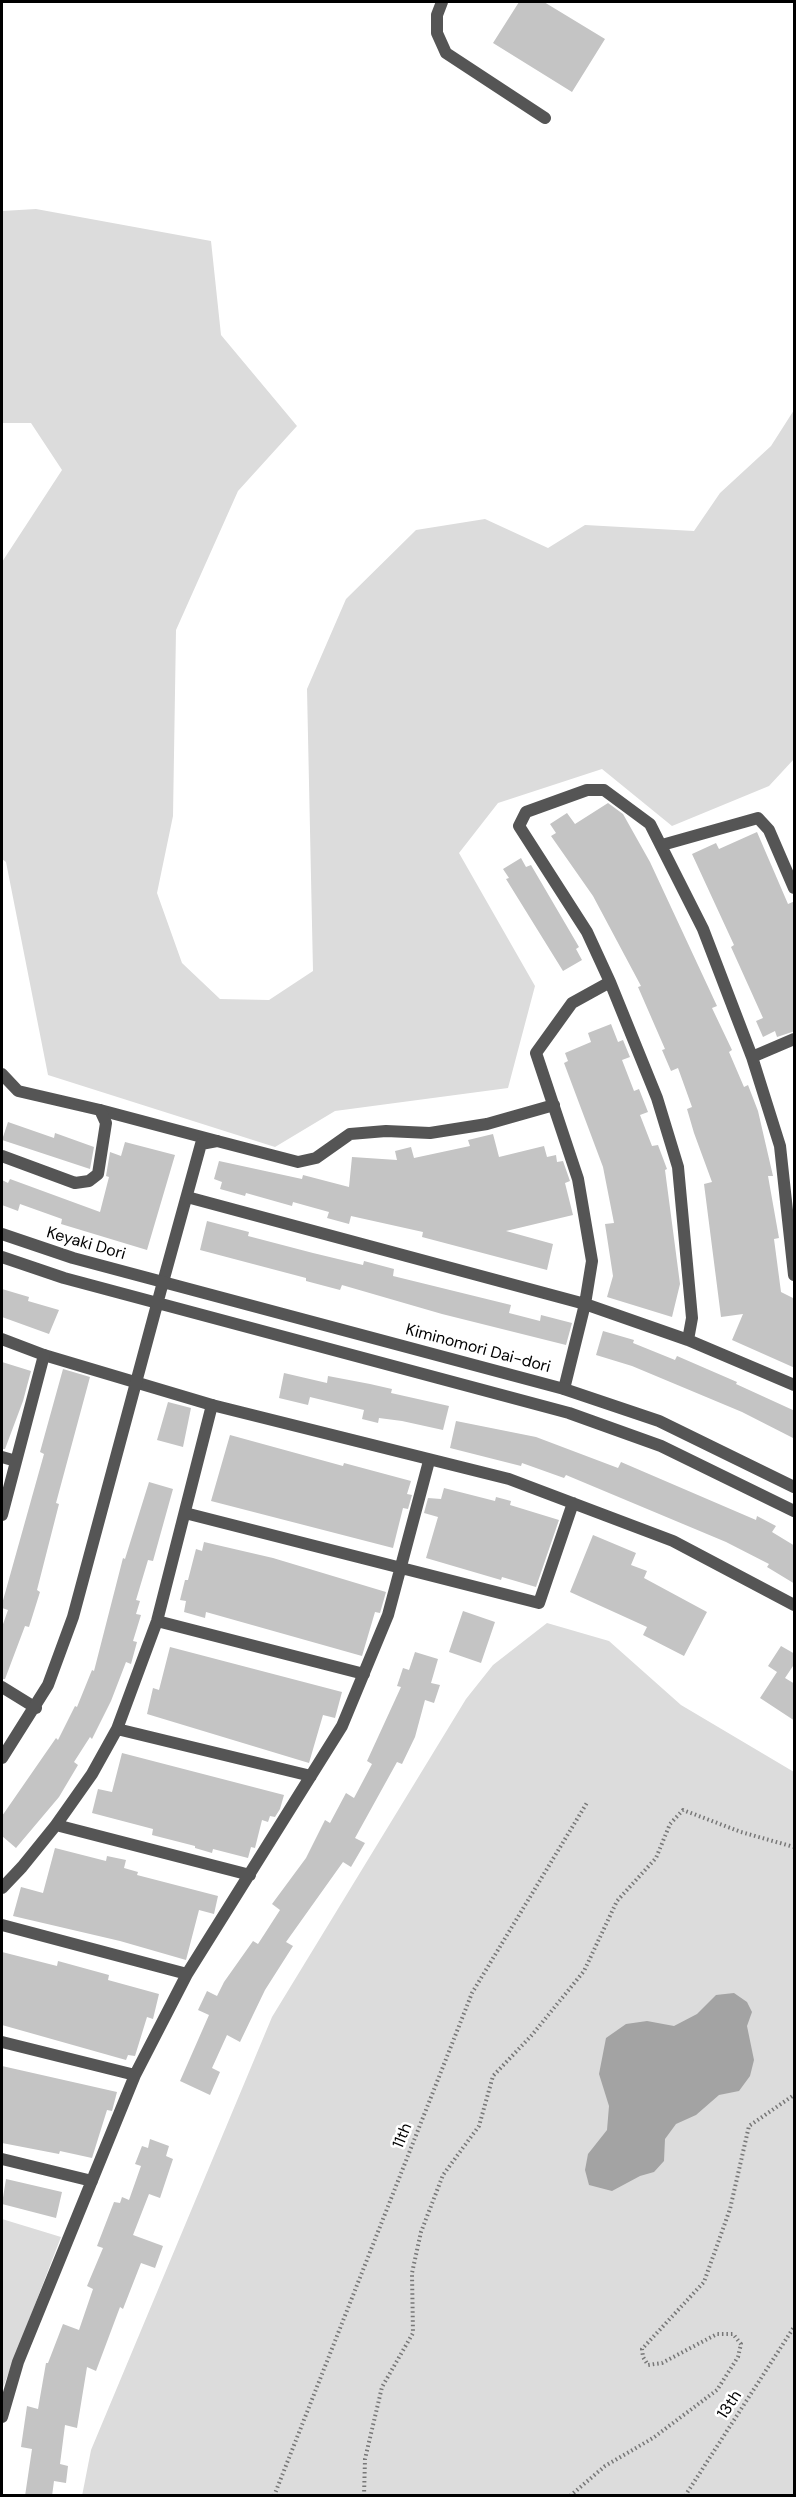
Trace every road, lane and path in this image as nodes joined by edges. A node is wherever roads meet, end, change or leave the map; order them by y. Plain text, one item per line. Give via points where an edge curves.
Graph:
1 (442, 2) edge
2 (545, 118) dead end
3 (662, 846) junction
4 (795, 888) edge
5 (610, 982) junction
6 (795, 1039) edge
7 (752, 1057) junction
8 (2, 1074) edge
9 (554, 1105) junction
10 (100, 1110) junction
11 (217, 1141) junction
12 (2, 1156) edge
13 (187, 1197) junction
14 (2, 1234) edge
15 (2, 1257) edge
16 (795, 1275) edge
17 (163, 1282) junction
18 (156, 1303) junction
19 (585, 1304) junction
20 (2, 1339) edge
21 (688, 1340) junction
22 (44, 1355) junction
23 (135, 1382) junction
24 (795, 1385) edge
25 (564, 1389) junction
26 (212, 1405) junction
27 (2, 1457) edge
28 (16, 1461) junction
29 (429, 1461) junction
30 (795, 1486) edge
31 (573, 1503) junction
32 (795, 1510) edge
33 (185, 1513) junction
34 (2, 1515) edge
35 (401, 1570) junction
36 (795, 1605) edge
37 (157, 1622) junction
38 (364, 1674) junction
39 (2, 1688) edge
40 (36, 1708) junction
41 (117, 1728) junction
42 (2, 1758) edge
43 (311, 1776) junction
44 (588, 1801) dead end
45 (56, 1825) junction
46 (795, 1846) edge
47 (250, 1875) junction
48 (2, 1888) edge
49 (2, 1925) edge
50 (187, 1974) junction
51 (2, 2042) edge
52 (135, 2074) junction
53 (795, 2095) edge
54 (2, 2158) edge
55 (92, 2181) junction
56 (795, 2327) edge
57 (2, 2417) edge
58 (274, 2496) edge
59 (364, 2496) edge
60 (570, 2496) edge
61 (685, 2496) edge

1 - 2 street via 437,33 446,54
3 - 4 street via 758,818 770,830
3 - 5 street via 650,824 604,790 587,790 526,812 519,826 587,932
3 - 7 street via 703,929
5 - 9 street via 572,1003 536,1053
5 - 21 street via 657,1098 678,1167 692,1318
6 - 7 street
7 - 16 street via 780,1146
8 - 10 street via 18,1091
9 - 11 street via 487,1124 430,1132 350,1134 316,1158 298,1162
9 - 19 street via 578,1179 592,1262
10 - 11 street
10 - 12 street via 106,1123 98,1174 89,1181 75,1183
11 - 13 street via 201,1144
13 - 17 street
13 - 19 street
14 - 17 street, Keyaki Dori
15 - 18 street
17 - 18 street
17 - 25 street, Kiminomori Dai-dori
18 - 23 street
18 - 32 street via 569,1413 661,1446
19 - 21 street
19 - 25 street
20 - 22 street
21 - 24 street
22 - 23 street
22 - 28 street
23 - 26 street
23 - 40 street via 73,1617
25 - 30 street, Kiminomori Dai-dori via 659,1421
26 - 29 street
26 - 33 street
27 - 28 street
28 - 34 street
29 - 31 street via 509,1479
29 - 35 street
31 - 35 street via 539,1603
31 - 36 street via 673,1541
33 - 35 street
33 - 37 street
35 - 38 street via 388,1616
37 - 38 street
37 - 41 street
38 - 43 street via 342,1726
39 - 40 street
40 - 42 street
41 - 43 street
41 - 45 street via 92,1774
43 - 47 street
44 - 58 path, 11th via 472,1994
45 - 47 street
45 - 48 street
46 - 59 path via 741,1832 682,1810 670,1824 656,1858 617,1901 584,1971 493,2076 479,2126 443,2175 421,2232 412,2273 413,2333 382,2387 365,2459
47 - 50 street
49 - 50 street
50 - 52 street
51 - 52 street
52 - 55 street
53 - 60 path via 749,2126 730,2209 704,2282 642,2349 648,2366 662,2363 717,2334 733,2334 741,2344 738,2357 717,2390 653,2438 605,2466
54 - 55 street
55 - 57 street via 18,2362
56 - 61 path, 13th

